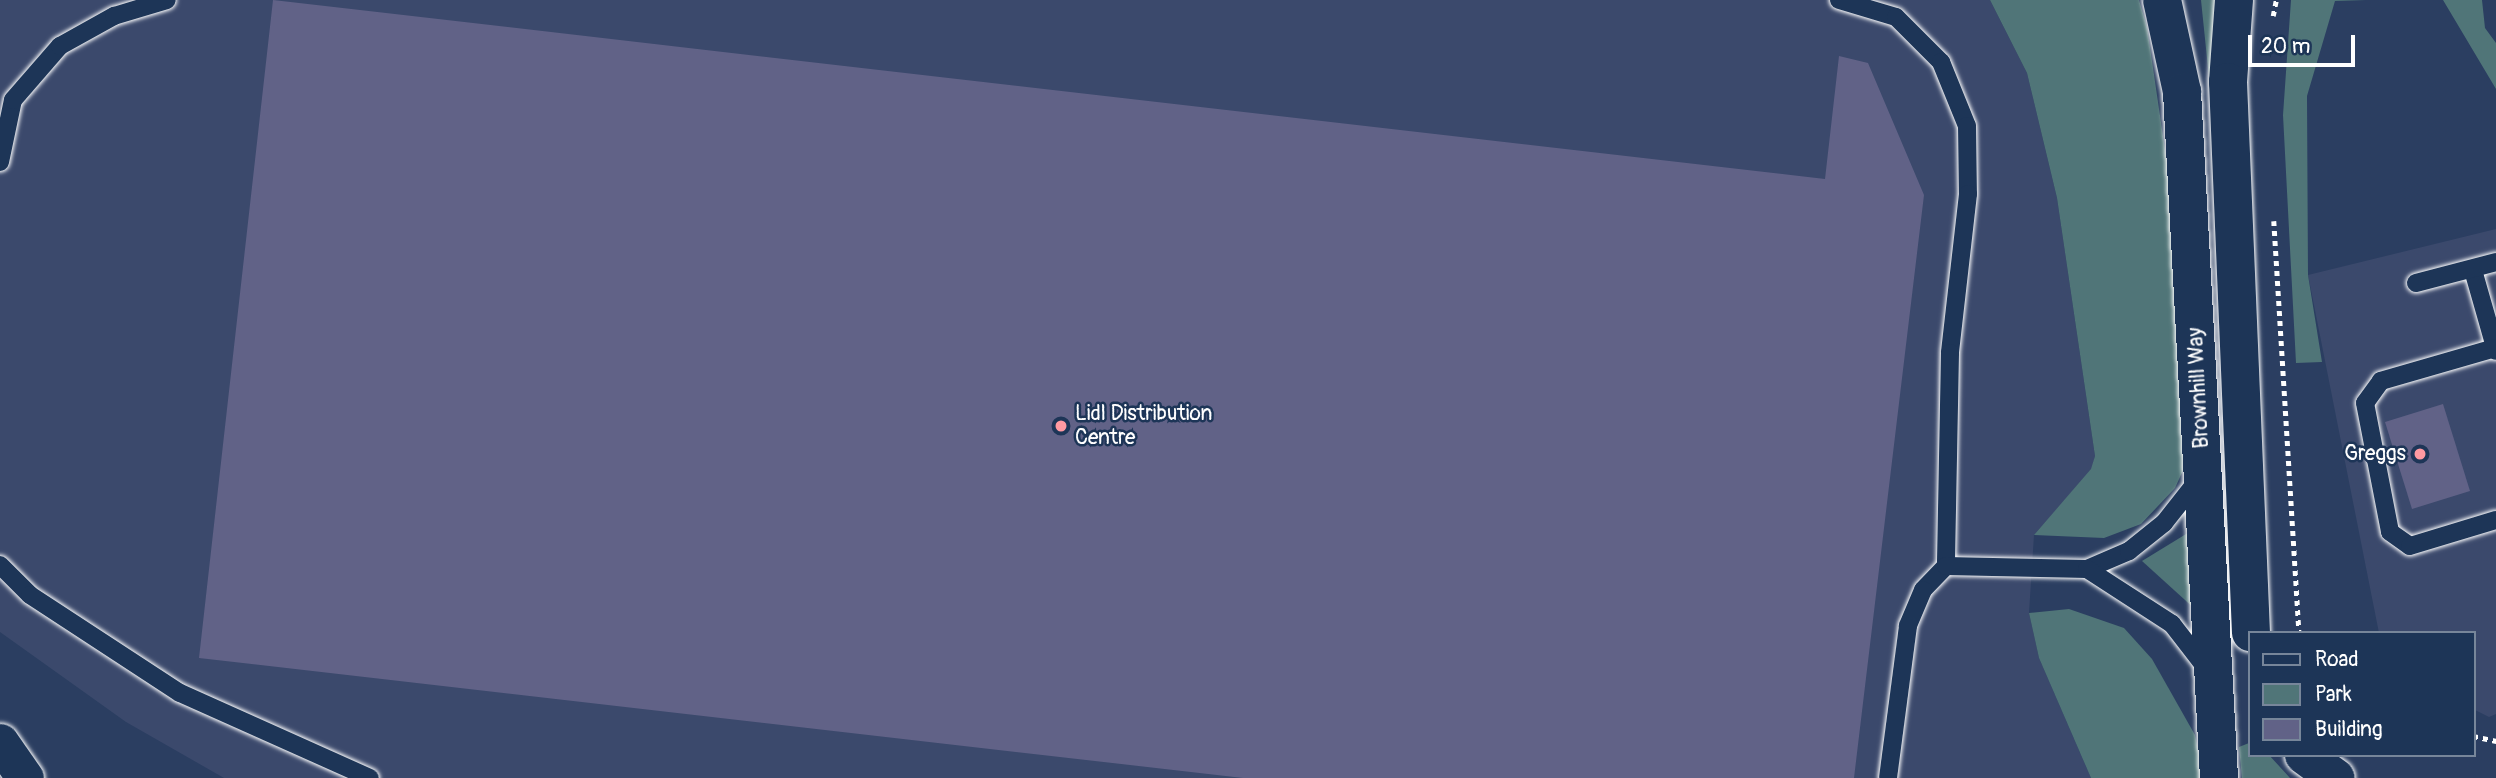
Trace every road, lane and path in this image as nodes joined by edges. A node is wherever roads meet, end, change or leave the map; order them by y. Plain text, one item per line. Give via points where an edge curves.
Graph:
1 (167, 0) edge
2 (1839, 0) edge
3 (2162, 0) edge
4 (2234, 0) edge
5 (2276, 0) edge
6 (2272, 22) dead end
7 (0, 162) edge
8 (2273, 209) dead end
9 (2496, 262) edge
10 (2473, 270) junction
11 (2416, 283) dead end
12 (2496, 349) edge
13 (2204, 472) junction
14 (2496, 520) edge
15 (0, 565) edge
16 (1946, 566) junction
17 (2087, 569) junction
18 (2251, 631) edge
19 (2299, 631) edge
20 (2215, 679) junction
21 (2475, 736) edge
22 (2496, 741) edge
23 (0, 742) edge
24 (2307, 757) edge
25 (25, 778) edge
26 (370, 778) edge
27 (1888, 778) edge
28 (2219, 778) edge
29 (2336, 778) edge

1 - 7 lane via 114,16 60,46 13,100
2 - 16 lane via 1896,17 1941,62 1968,126 1968,194 1951,353
3 - 13 street, Brownhill Way via 2182,92
4 - 18 street, Brownhill Way via 2229,138
5 - 6 path
8 - 19 path
9 - 10 lane
10 - 11 lane
10 - 12 lane
12 - 14 lane via 2381,381 2365,403 2390,532 2410,546
13 - 17 lane via 2164,523 2129,551
13 - 20 street, Brownhill Way
15 - 26 lane via 30,595 180,693
16 - 17 lane
16 - 27 lane via 1923,590 1908,626
17 - 20 lane via 2172,624
20 - 28 street, Brownhill Way
21 - 22 path
23 - 25 street
24 - 29 street

